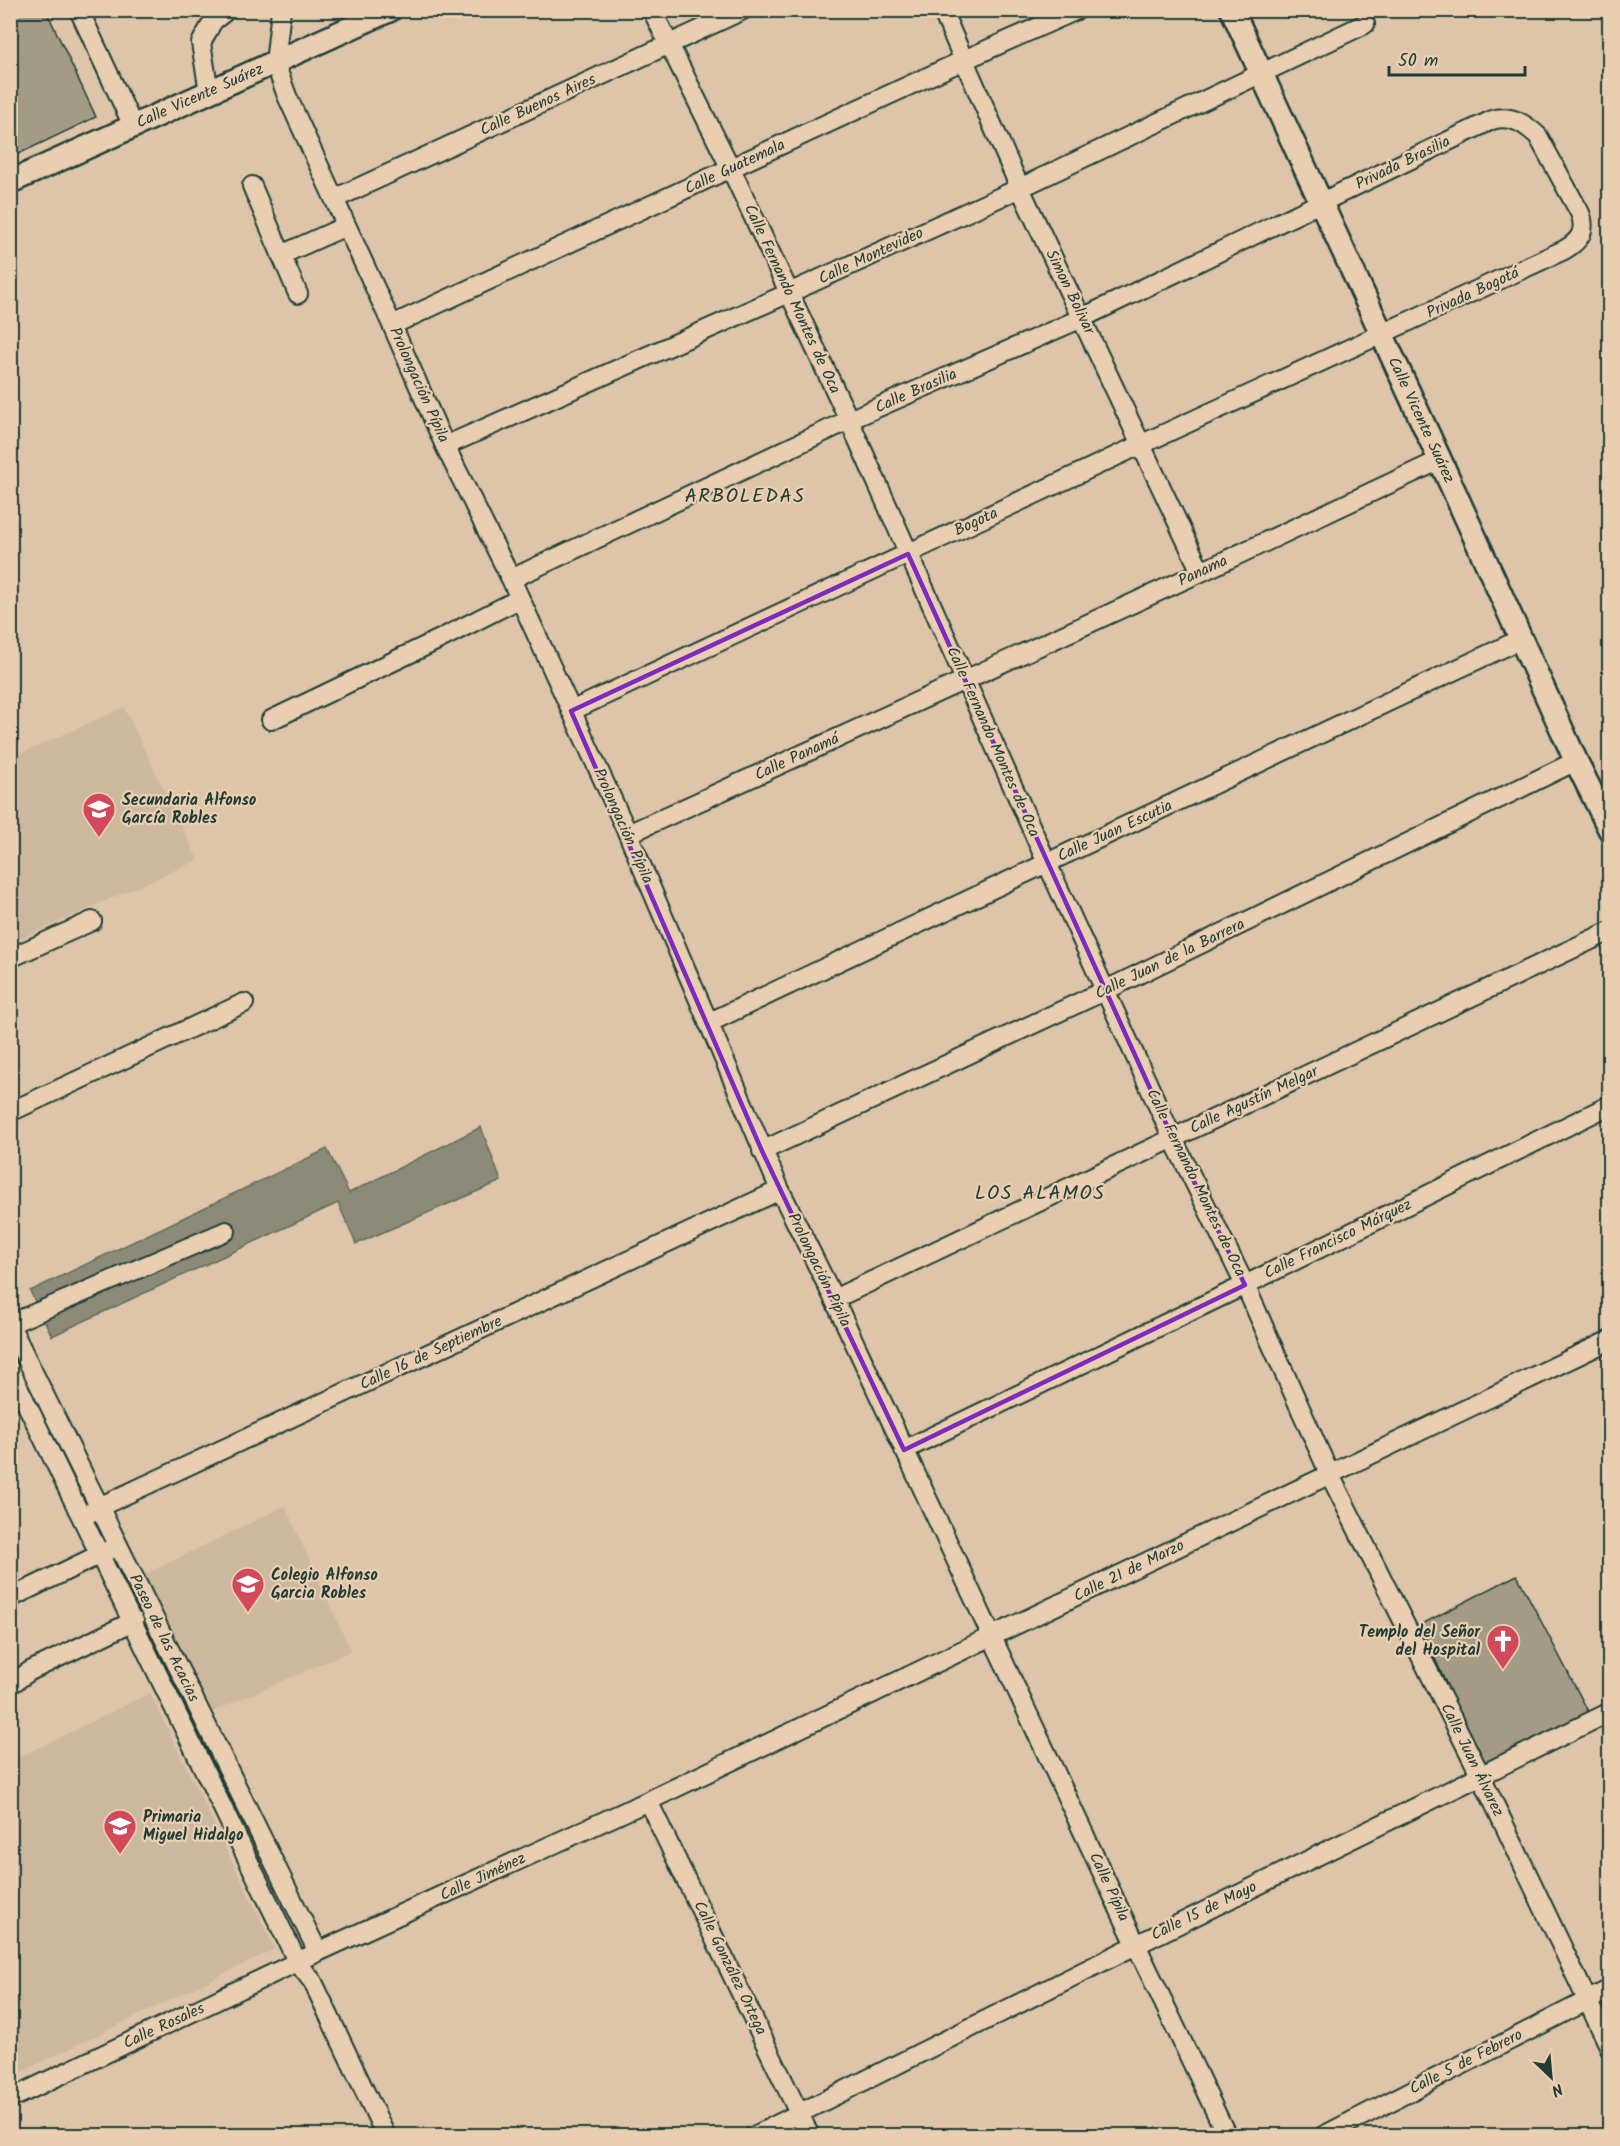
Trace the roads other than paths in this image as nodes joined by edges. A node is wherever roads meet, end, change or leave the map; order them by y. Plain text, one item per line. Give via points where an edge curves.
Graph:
1 (78, 10) edge
2 (226, 10) edge
3 (281, 10) edge
4 (390, 10) edge
5 (652, 10) edge
6 (743, 10) edge
7 (942, 10) edge
8 (1077, 10) edge
9 (1232, 10) edge
10 (1365, 24) dead end
11 (670, 44) junction
12 (964, 60) junction
13 (275, 63) junction
14 (1261, 73) junction
15 (209, 92) junction
16 (134, 126) junction
17 (731, 169) junction
18 (10, 182) edge
19 (252, 186) dead end
20 (1020, 188) junction
21 (334, 199) junction
22 (1320, 204) junction
23 (346, 226) junction
24 (1564, 250) joint
25 (281, 255) junction
26 (789, 293) junction
27 (298, 294) dead end
28 (1082, 318) junction
29 (392, 325) junction
30 (1382, 335) junction
31 (849, 420) junction
32 (1142, 444) junction
33 (445, 446) junction
34 (1440, 460) junction
35 (908, 554) junction
36 (1201, 572) junction
37 (511, 579) junction
38 (519, 598) junction
39 (1521, 639) junction
40 (966, 679) junction
41 (571, 711) junction
42 (271, 720) dead end
43 (1576, 761) junction
44 (1610, 830) edge
45 (628, 834) junction
46 (1047, 864) junction
47 (93, 921) dead end
48 (1610, 931) edge
49 (10, 958) edge
50 (1106, 990) junction
51 (244, 1003) dead end
52 (708, 1023) junction
53 (1610, 1105) edge
54 (10, 1112) edge
55 (1173, 1139) junction
56 (762, 1151) junction
57 (780, 1190) junction
58 (226, 1231) dead end
59 (1245, 1285) junction
60 (834, 1299) junction
61 (10, 1324) edge
62 (1610, 1340) edge
63 (10, 1370) edge
64 (904, 1450) junction
65 (1330, 1475) junction
66 (99, 1507) junction
67 (82, 1517) junction
68 (118, 1545) junction
69 (100, 1554) junction
70 (10, 1598) edge
71 (134, 1622) junction
72 (992, 1637) junction
73 (10, 1685) edge
74 (1610, 1712) edge
75 (1481, 1776) junction
76 (648, 1801) junction
77 (1136, 1945) junction
78 (318, 1952) junction
79 (298, 1962) junction
80 (313, 1982) junction
81 (1610, 1989) edge
82 (1588, 2000) junction
83 (1607, 2038) edge
84 (10, 2099) edge
85 (800, 2112) junction
86 (386, 2136) edge
87 (754, 2136) edge
88 (810, 2136) edge
89 (1227, 2136) edge
90 (1323, 2136) edge

1 - 16 street
2 - 15 street via 213,21 201,43
3 - 13 street, Prolongación Pípila
4 - 13 main road, Calle Vicente Suárez
5 - 11 street, Calle Fernando Montes de Oca
6 - 11 street, Calle Buenos Aires
7 - 12 street, Simon Bolivar
8 - 12 street, Calle Guatemala
9 - 14 main road, Calle Vicente Suárez
10 - 14 street, Calle Montevideo
11 - 17 street, Calle Fernando Montes de Oca
11 - 21 street, Calle Buenos Aires
12 - 17 street, Calle Guatemala
12 - 20 street, Simon Bolivar
13 - 15 main road, Calle Vicente Suárez
13 - 21 street, Prolongación Pípila
14 - 20 street, Calle Montevideo
14 - 22 main road, Calle Vicente Suárez
15 - 16 main road, Calle Vicente Suárez
16 - 18 main road, Calle Vicente Suárez
17 - 26 street, Calle Fernando Montes de Oca
17 - 29 street, Calle Guatemala
19 - 25 street
20 - 26 street, Calle Montevideo
20 - 28 street, Simon Bolivar
21 - 23 street, Prolongación Pípila
22 - 24 street, Privada Brasilia via 1486,123 1511,118 1529,128 1544,144 1583,221 1581,236
22 - 28 street, Calle Brasilia
22 - 30 main road, Calle Vicente Suárez
23 - 25 street
23 - 29 street, Prolongación Pípila
24 - 30 street, Privada Bogotá
25 - 27 street
26 - 31 street, Calle Fernando Montes de Oca
26 - 33 street, Calle Montevideo
28 - 31 street, Calle Brasilia
28 - 32 street, Simon Bolivar
29 - 33 street, Prolongación Pípila
30 - 32 street, Bogota
30 - 34 main road, Calle Vicente Suárez
31 - 35 street, Calle Fernando Montes de Oca
31 - 37 street, Calle Brasilia
32 - 35 street, Bogota
32 - 36 street, Simon Bolivar
33 - 37 street, Prolongación Pípila
34 - 36 street, Panama
34 - 39 main road, Calle Vicente Suárez
35 - 40 street, Calle Fernando Montes de Oca
35 - 41 street, Bogota
36 - 40 street, Panama
37 - 38 street, Prolongación Pípila
38 - 41 street, Prolongación Pípila
38 - 42 street
39 - 43 main road, Calle Vicente Suárez
39 - 46 street, Calle Juan Escutia
40 - 45 street, Calle Panamá
40 - 46 street, Calle Fernando Montes de Oca
41 - 45 street, Prolongación Pípila
43 - 44 main road, Calle Vicente Suárez
43 - 50 street, Calle Juan de la Barrera
45 - 52 street, Prolongación Pípila
46 - 50 street, Calle Fernando Montes de Oca
46 - 52 street, Calle Juan Escutia
47 - 49 street
48 - 55 street, Calle Agustín Melgar
50 - 55 street, Calle Fernando Montes de Oca
50 - 56 street, Calle Juan de la Barrera
51 - 54 street
52 - 56 street, Prolongación Pípila
53 - 59 street, Calle Francisco Márquez
55 - 59 street, Calle Fernando Montes de Oca
55 - 60 street, Calle Agustín Melgar
56 - 57 street, Prolongación Pípila
57 - 60 street, Prolongación Pípila
57 - 66 street, Calle 16 de Septiembre
58 - 61 street
59 - 64 street, Calle Francisco Márquez
59 - 65 street, Calle Fernando Montes de Oca
60 - 64 street, Prolongación Pípila
61 - 66 street, Paseo de las Acacias
62 - 65 street, Calle 21 de Marzo
63 - 67 street, Paseo de las Acacias
64 - 72 street, Prolongación Pípila
65 - 72 street, Calle 21 de Marzo
65 - 75 street, Calle Juan Álvarez
66 - 67 street, Calle 16 de Septiembre
66 - 68 street, Paseo de las Acacias
67 - 69 street, Paseo de las Acacias
68 - 69 street
68 - 78 street, Paseo de las Acacias
69 - 70 street
69 - 71 street, Paseo de las Acacias
71 - 73 street via 30,1671
71 - 79 street, Paseo de las Acacias
72 - 76 street, Calle 21 de Marzo
72 - 77 street, Calle Pípila
74 - 75 street, Calle 15 de Mayo
75 - 77 street, Calle 15 de Mayo
75 - 82 street, Calle Juan Álvarez
76 - 78 street, Calle Jiménez
76 - 85 street, Calle González Ortega
77 - 85 street, Calle 15 de Mayo
77 - 89 street, Calle Pípila
78 - 79 street, Calle Rosales
78 - 80 street
79 - 80 street, Paseo de las Acacias
79 - 84 street, Calle Rosales
80 - 86 street, Paseo de las Acacias
81 - 82 street, Calle 5 de Febrero
82 - 83 street, Calle Juan Álvarez
82 - 90 street, Calle 5 de Febrero
85 - 87 street, Calle 15 de Mayo
85 - 88 street, Calle González Ortega

